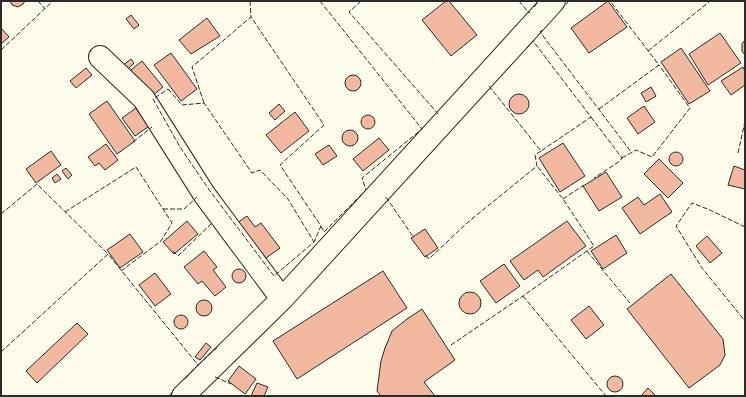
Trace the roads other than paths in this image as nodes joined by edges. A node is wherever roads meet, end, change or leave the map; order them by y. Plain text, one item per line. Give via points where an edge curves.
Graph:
1 (554, 1) edge
2 (100, 57) dead end
3 (282, 300) junction
4 (183, 396) edge

1 - 3 street
2 - 3 street via 144,99 204,194
3 - 4 street

